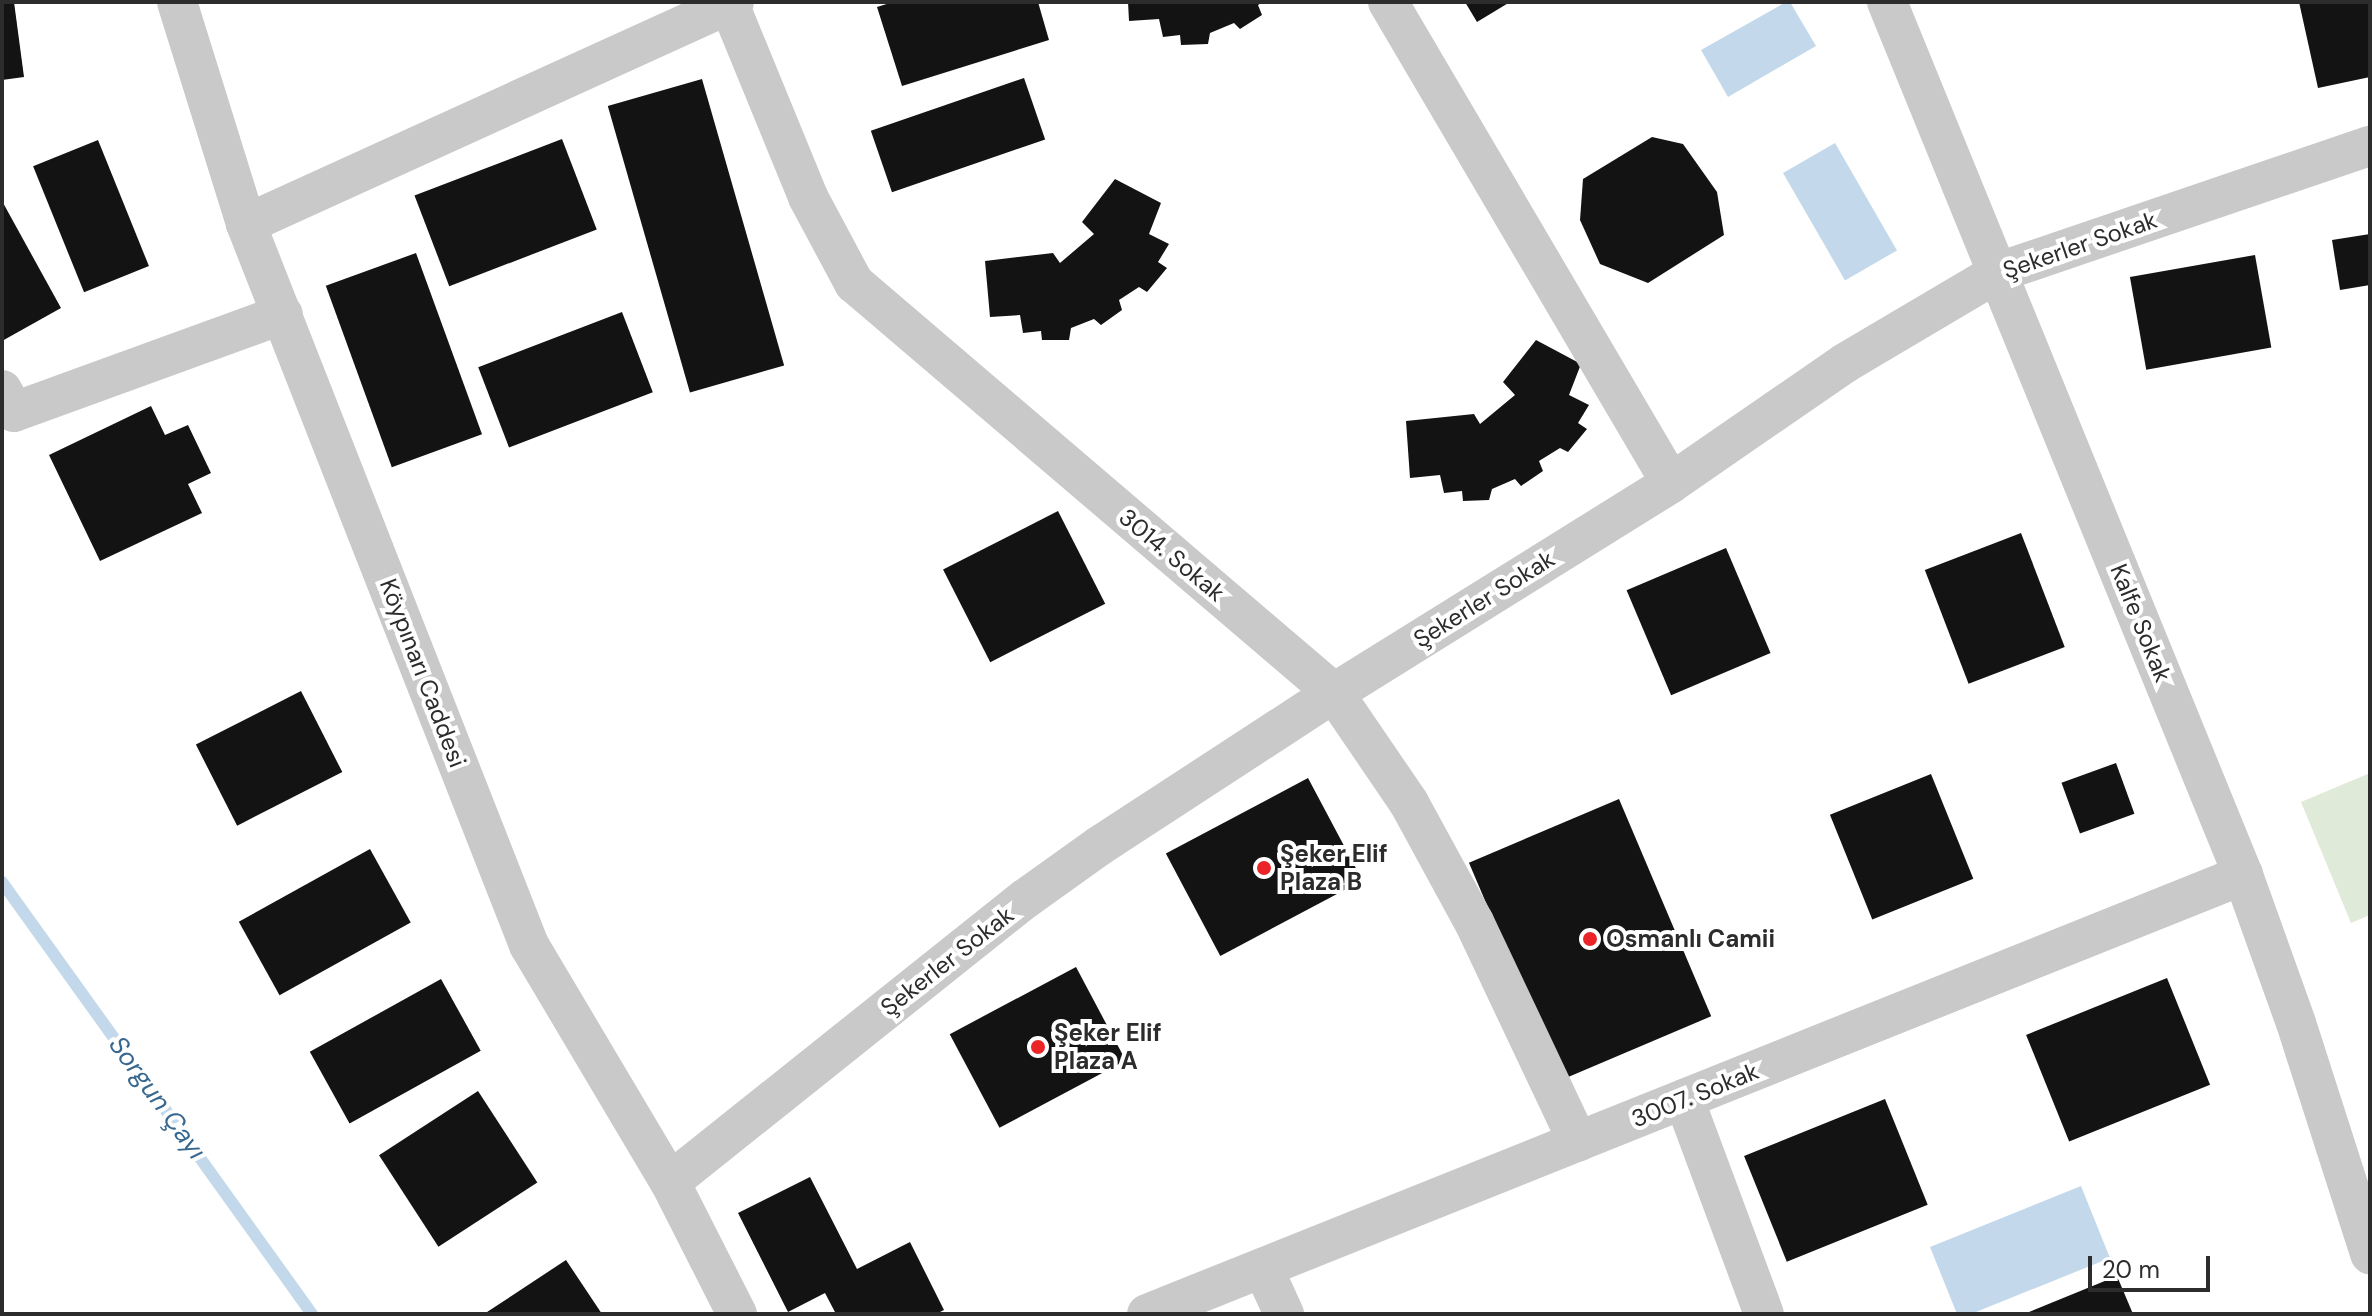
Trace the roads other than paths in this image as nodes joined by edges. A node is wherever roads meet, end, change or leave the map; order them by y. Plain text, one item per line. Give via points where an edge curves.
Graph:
1 (177, 2) edge
2 (1388, 2) edge
3 (1887, 2) edge
4 (731, 3) edge
5 (2370, 146) edge
6 (246, 224) junction
7 (1999, 272) junction
8 (283, 314) junction
9 (2, 390) edge
10 (1671, 483) junction
11 (1334, 693) junction
12 (2243, 875) junction
13 (1684, 1099) junction
14 (1578, 1142) junction
15 (670, 1182) junction
16 (2370, 1254) edge
17 (1263, 1268) junction
18 (737, 1314) edge
19 (1147, 1314) edge
20 (1284, 1314) edge
21 (1764, 1314) edge

1 - 6 street, Köypınarı Caddesi
2 - 10 street
3 - 7 street, Kalfe Sokak
4 - 6 street
4 - 11 street, 3014. Sokak via 808,197 854,283
5 - 7 street, Şekerler Sokak
6 - 8 street, Köypınarı Caddesi
7 - 10 street, Şekerler Sokak via 1845,363
7 - 12 street, Kalfe Sokak
8 - 9 street via 14,412
8 - 15 street, Köypınarı Caddesi via 529,945
10 - 11 street, Şekerler Sokak
11 - 14 street, 3014. Sokak via 1409,803 1474,922
11 - 15 street, Şekerler Sokak via 1025,899
12 - 13 street, 3007. Sokak
12 - 16 street, Kalfe Sokak
13 - 14 street, 3007. Sokak
13 - 21 street
14 - 17 street, 3007. Sokak
15 - 18 street, Köypınarı Caddesi
17 - 19 street, 3007. Sokak
17 - 20 street

